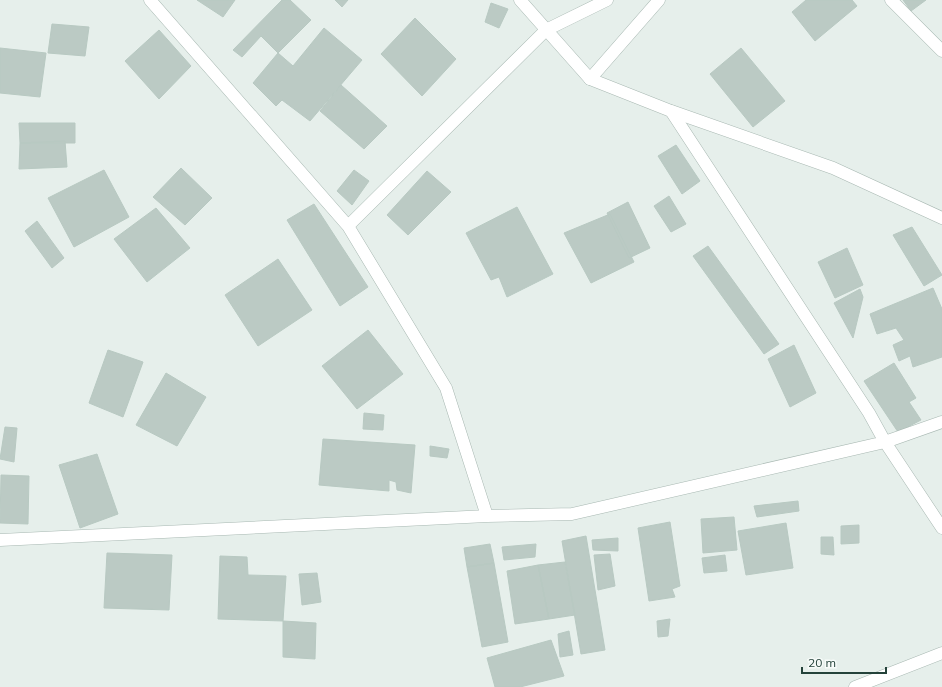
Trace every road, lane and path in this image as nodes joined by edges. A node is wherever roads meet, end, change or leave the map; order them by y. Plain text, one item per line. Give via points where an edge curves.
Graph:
1 (150, 0) edge
2 (520, 0) edge
3 (607, 0) edge
4 (659, 0) edge
5 (891, 0) edge
6 (546, 30) junction
7 (942, 51) edge
8 (590, 79) junction
9 (671, 111) junction
10 (942, 218) edge
11 (348, 226) junction
12 (942, 422) edge
13 (885, 442) junction
14 (487, 516) junction
15 (942, 528) edge
16 (0, 540) edge
17 (942, 653) edge
18 (855, 687) edge

1 - 11 street
2 - 6 street
3 - 6 street
4 - 8 street
5 - 7 street
6 - 8 street
6 - 11 street
8 - 9 street
9 - 10 street via 833,168
9 - 13 street via 869,413
11 - 14 street via 446,388
12 - 13 street
13 - 14 street via 572,514
13 - 15 street
14 - 16 street
17 - 18 street

